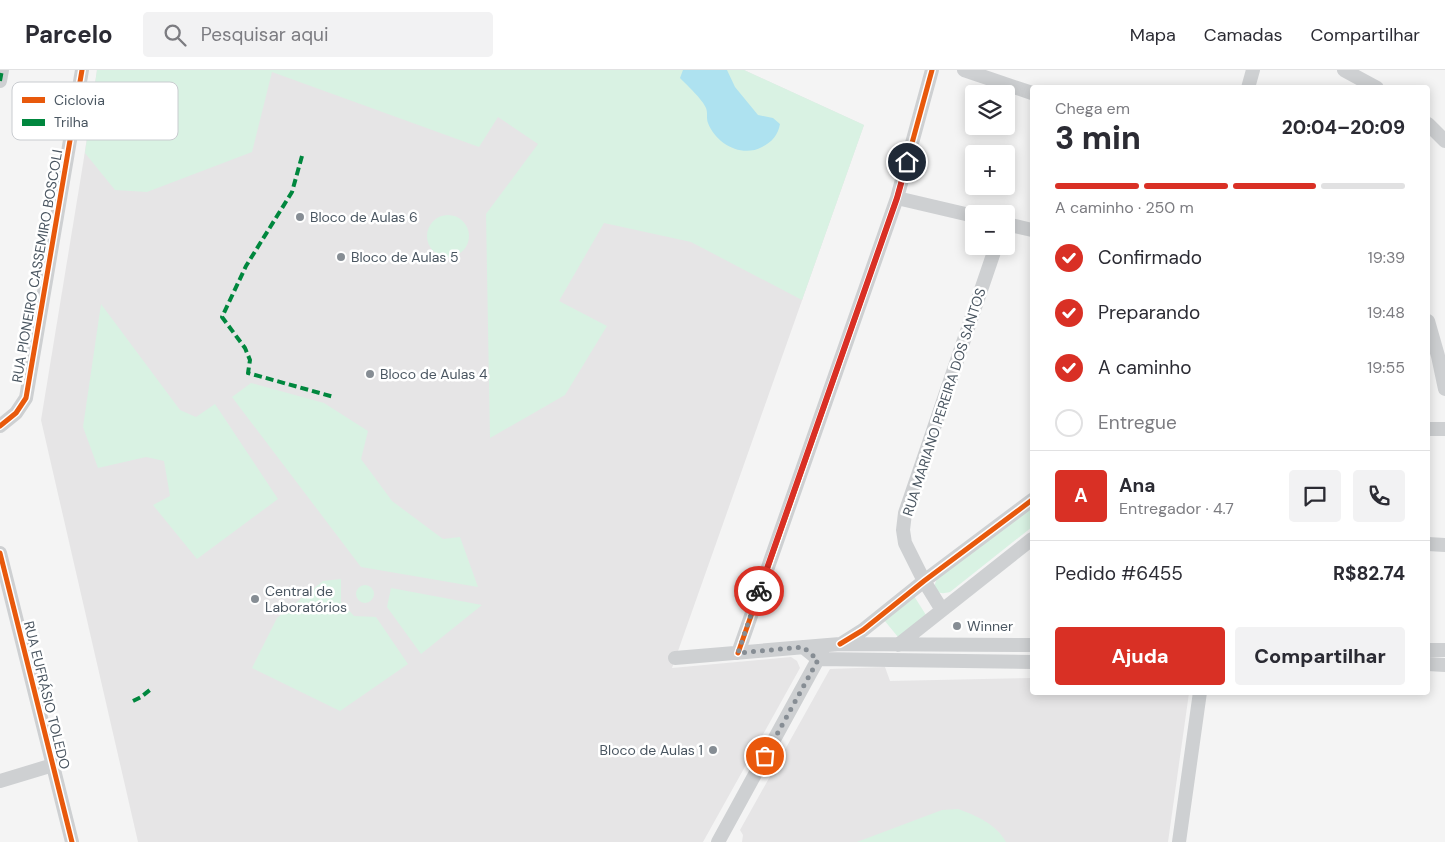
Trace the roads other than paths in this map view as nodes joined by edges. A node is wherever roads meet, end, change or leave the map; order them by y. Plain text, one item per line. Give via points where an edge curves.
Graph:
1 (2, 70) edge
2 (932, 70) edge
3 (964, 70) edge
4 (1253, 70) edge
5 (1344, 70) edge
6 (0, 81) edge
7 (1249, 85) edge
8 (1372, 85) edge
9 (1030, 92) edge
10 (1430, 126) edge
11 (70, 140) edge
12 (1445, 141) edge
13 (897, 198) junction
14 (965, 214) edge
15 (1015, 226) edge
16 (1030, 230) edge
17 (993, 255) edge
18 (1430, 328) edge
19 (1445, 389) edge
20 (0, 426) edge
21 (1430, 429) edge
22 (1445, 429) edge
23 (1030, 502) edge
24 (1030, 541) edge
25 (1430, 544) edge
26 (1445, 545) edge
27 (0, 553) edge
28 (924, 581) junction
29 (942, 610) junction
30 (901, 643) junction
31 (833, 645) junction
32 (1030, 645) edge
33 (803, 647) junction
34 (1430, 650) edge
35 (1445, 650) edge
36 (738, 653) junction
37 (675, 658) dead end
38 (818, 660) junction
39 (867, 661) junction
40 (1030, 662) edge
41 (1430, 664) edge
42 (1445, 665) edge
43 (1200, 695) edge
44 (53, 765) junction
45 (0, 781) edge
46 (72, 842) edge
47 (718, 842) edge
48 (1179, 842) edge

1 - 6 street
2 - 13 street
3 - 9 street
4 - 7 street
5 - 8 street
10 - 12 street
11 - 20 street, RUA PIONEIRO CASSEMIRO BOSCOLI via 26,398 16,413
13 - 14 street
13 - 36 street
15 - 16 street
17 - 28 street, RUA MARIANO PEREIRA DOS SANTOS via 904,513 905,543
18 - 19 street
21 - 22 street
23 - 28 street
24 - 29 street
25 - 26 street
27 - 44 street, RUA EUFRÁSIO TOLEDO
28 - 29 street, RUA MARIANO PEREIRA DOS SANTOS
28 - 31 street via 863,630
29 - 30 street
30 - 31 street
30 - 32 street
30 - 39 street
31 - 33 street
31 - 38 street
33 - 36 street
33 - 38 street
34 - 35 street
36 - 37 street
38 - 39 street
38 - 47 street
39 - 40 street
41 - 42 street
43 - 48 street
44 - 45 street
44 - 46 street, RUA EUFRÁSIO TOLEDO

